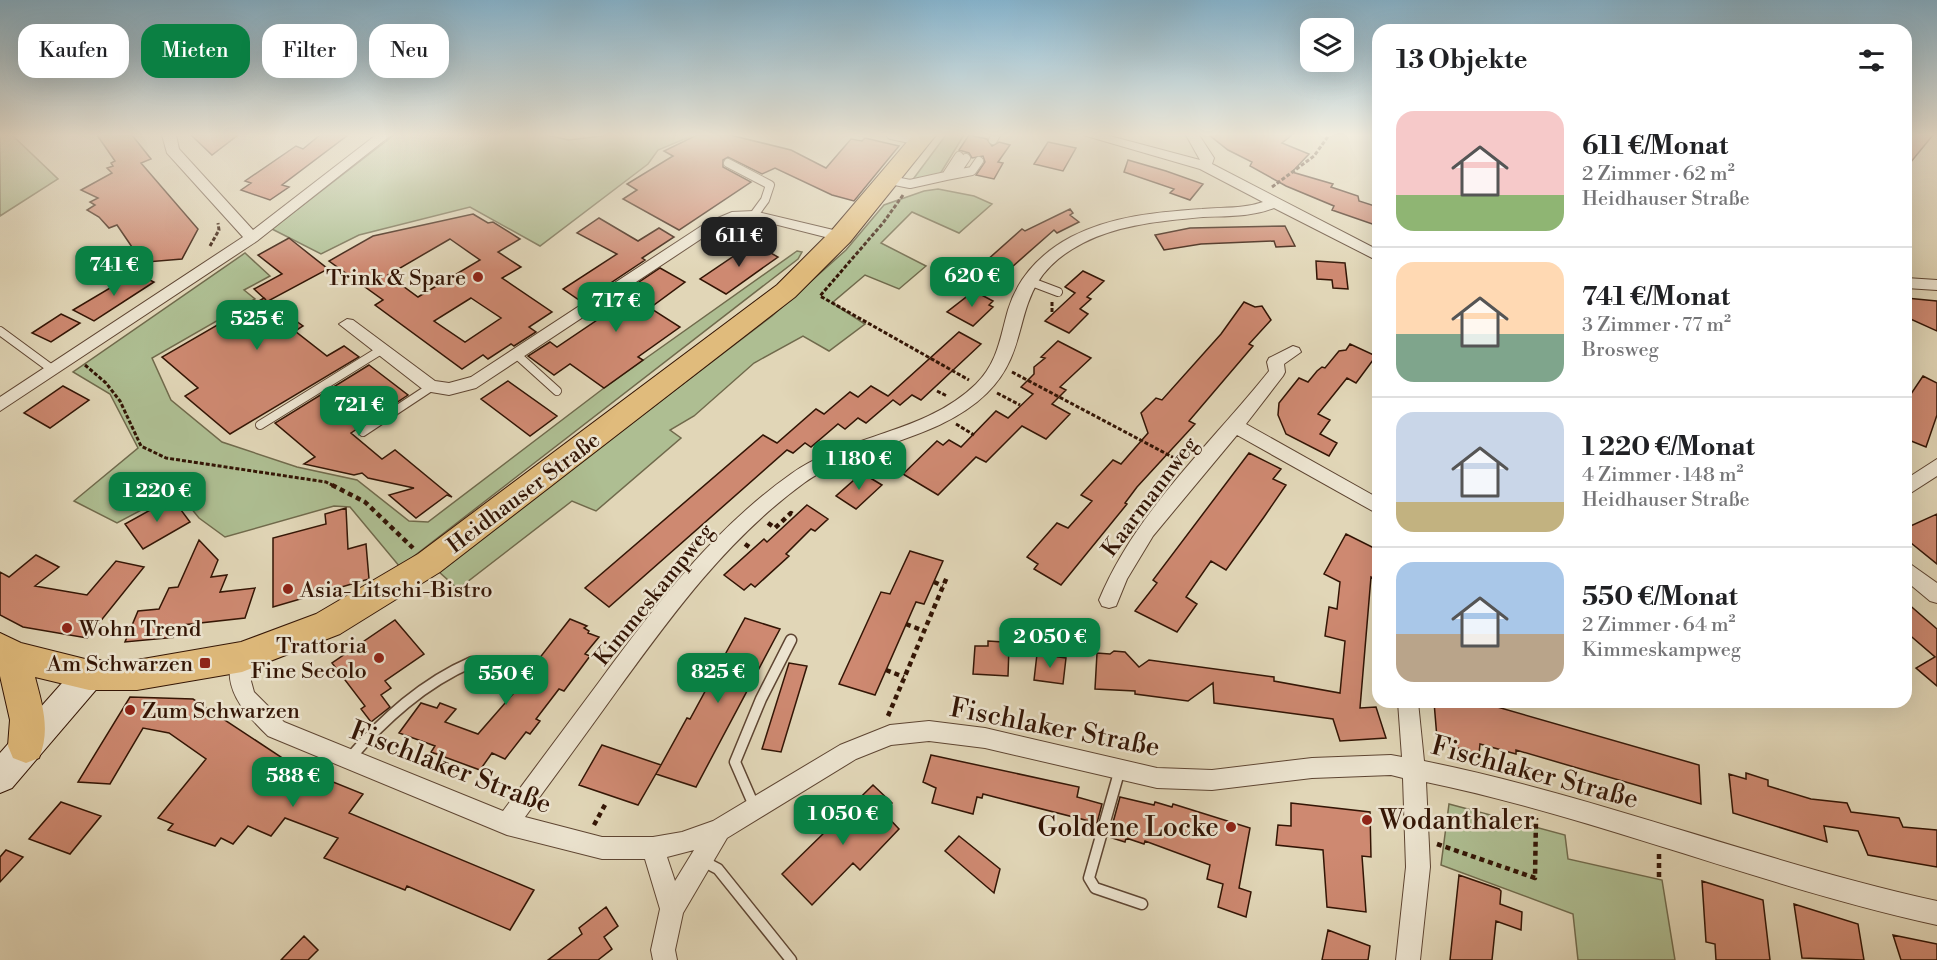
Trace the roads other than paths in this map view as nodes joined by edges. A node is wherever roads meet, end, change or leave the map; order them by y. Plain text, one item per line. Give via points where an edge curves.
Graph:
1 (199, 180) edge
2 (328, 180) edge
3 (760, 180) edge
4 (917, 180) edge
5 (1232, 180) edge
6 (900, 182) joint
7 (1268, 198) junction
8 (754, 215) junction
9 (841, 236) junction
10 (252, 238) junction
11 (1372, 253) edge
12 (1029, 281) junction
13 (1912, 283) edge
14 (1937, 285) edge
15 (1059, 292) dead end
16 (347, 324) dead end
17 (0, 331) edge
18 (381, 350) junction
19 (1293, 352) dead end
20 (517, 355) junction
21 (53, 370) junction
22 (431, 387) junction
23 (557, 391) dead end
24 (0, 405) edge
25 (260, 425) dead end
26 (1235, 426) junction
27 (363, 432) dead end
28 (1937, 466) edge
29 (1912, 485) edge
30 (1372, 504) edge
31 (1912, 574) edge
32 (1937, 595) edge
33 (1109, 600) dead end
34 (791, 640) dead end
35 (6, 651) edge
36 (242, 657) junction
37 (487, 666) dead end
38 (89, 675) junction
39 (1409, 708) edge
40 (26, 746) junction
41 (349, 759) junction
42 (1120, 769) junction
43 (1414, 769) junction
44 (0, 777) edge
45 (754, 808) junction
46 (507, 824) junction
47 (719, 831) junction
48 (653, 848) junction
49 (701, 860) junction
50 (1142, 904) dead end
51 (672, 909) junction
52 (1937, 913) edge
53 (660, 957) edge
54 (791, 960) edge
55 (1408, 960) edge

1 - 10 street
2 - 10 street
3 - 8 lane via 770,185
4 - 6 lane
5 - 7 street
6 - 9 main road, Heidhauser Straße
7 - 11 street
7 - 12 street, Kimmeskampweg via 1255,210 1168,217 1103,230 1078,239 1056,254
8 - 9 street
8 - 20 street via 732,217 711,226
9 - 36 main road, Heidhauser Straße via 786,291 429,563 328,624
10 - 21 street
12 - 15 lane
12 - 46 street, Kimmeskampweg via 1002,366 983,387 948,415 835,458 803,475 730,533 672,601
13 - 14 street
16 - 18 street
17 - 21 lane
18 - 22 street
18 - 25 lane
19 - 26 street, Kaarmannweg via 1275,363 1276,372
20 - 22 street via 476,382 449,389
20 - 23 lane
21 - 24 street
22 - 27 lane
26 - 30 street
26 - 33 street, Kaarmannweg via 1134,548
28 - 29 street
31 - 32 street
34 - 45 lane via 735,762
35 - 38 main road, Heidhauser Straße
35 - 40 main road via 28,720
36 - 38 main road, Heidhauser Straße via 137,675
36 - 41 street, Fischlaker Straße via 241,690 251,707 276,729
37 - 41 lane via 472,663 436,680 370,734
38 - 40 main road
39 - 43 street
40 - 44 main road
41 - 46 street, Fischlaker Straße
42 - 43 street, Fischlaker Straße via 1157,778 1212,780 1312,768 1391,765
42 - 45 street, Fischlaker Straße via 985,738 928,731 890,735 848,752
42 - 50 lane via 1089,878 1095,888
43 - 52 street, Fischlaker Straße via 1536,799 1860,896
43 - 55 street via 1417,892
45 - 47 street, Fischlaker Straße
46 - 48 street, Fischlaker Straße via 602,848
47 - 48 street, Fischlaker Straße
47 - 49 street
48 - 51 street
49 - 51 street
49 - 54 lane via 718,869
51 - 53 street

